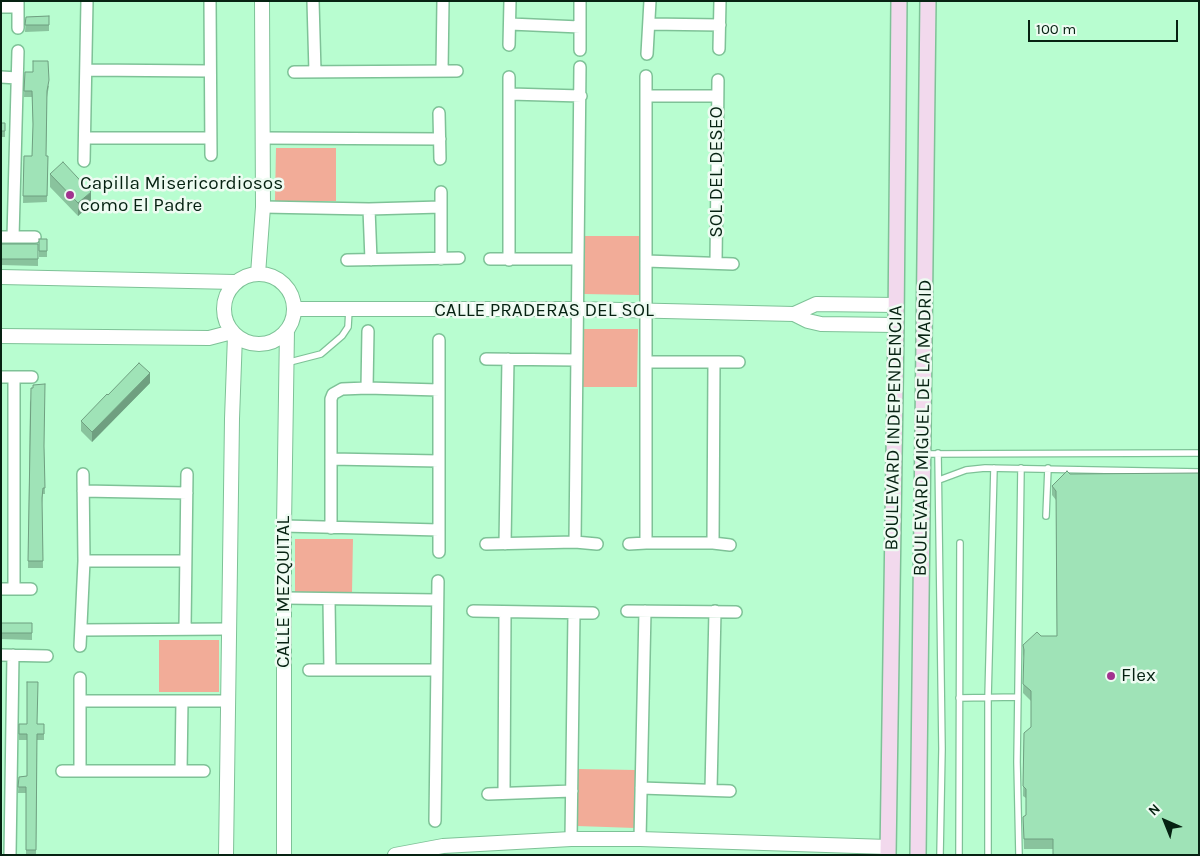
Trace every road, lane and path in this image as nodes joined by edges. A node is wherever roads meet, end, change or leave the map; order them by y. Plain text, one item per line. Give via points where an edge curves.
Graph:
1 (88, 1) edge
2 (210, 1) edge
3 (262, 1) edge
4 (312, 1) edge
5 (443, 1) edge
6 (510, 1) edge
7 (580, 1) edge
8 (650, 1) edge
9 (720, 1) edge
10 (899, 1) edge
11 (928, 1) edge
12 (18, 4) edge
13 (1, 7) edge
14 (510, 24) junction
15 (649, 24) junction
16 (720, 25) junction
17 (580, 27) junction
18 (18, 28) dead end
19 (509, 45) dead end
20 (719, 49) dead end
21 (580, 50) dead end
22 (18, 51) dead end
23 (647, 54) dead end
24 (580, 66) dead end
25 (87, 70) junction
26 (209, 71) junction
27 (442, 71) junction
28 (457, 71) dead end
29 (294, 72) dead end
30 (315, 72) junction
31 (646, 76) dead end
32 (1, 77) edge
33 (509, 77) dead end
34 (17, 78) junction
35 (718, 80) dead end
36 (510, 94) junction
37 (581, 96) junction
38 (647, 96) junction
39 (717, 96) junction
40 (439, 114) dead end
41 (85, 138) junction
42 (210, 138) junction
43 (263, 138) junction
44 (440, 140) junction
45 (211, 154) dead end
46 (440, 159) dead end
47 (84, 161) dead end
48 (441, 192) dead end
49 (263, 207) junction
50 (441, 207) junction
51 (369, 209) junction
52 (1, 237) edge
53 (13, 237) junction
54 (35, 237) dead end
55 (459, 258) dead end
56 (441, 259) junction
57 (490, 259) dead end
58 (577, 259) junction
59 (347, 260) dead end
60 (371, 260) junction
61 (508, 260) junction
62 (646, 261) junction
63 (716, 263) junction
64 (733, 264) dead end
65 (258, 274) junction
66 (1, 277) edge
67 (235, 282) junction
68 (896, 305) junction
69 (578, 309) junction
70 (294, 310) junction
71 (349, 310) junction
72 (646, 311) junction
73 (794, 314) junction
74 (896, 325) junction
75 (287, 330) junction
76 (368, 331) dead end
77 (234, 334) junction
78 (1, 336) edge
79 (439, 340) dead end
80 (486, 359) dead end
81 (508, 360) junction
82 (577, 360) junction
83 (646, 362) junction
84 (714, 362) junction
85 (739, 362) dead end
86 (286, 363) junction
87 (32, 376) dead end
88 (1, 377) edge
89 (14, 377) junction
90 (367, 388) junction
91 (439, 390) junction
92 (1199, 453) edge
93 (931, 454) junction
94 (331, 459) junction
95 (439, 461) junction
96 (994, 468) junction
97 (1021, 468) junction
98 (1048, 468) junction
99 (1199, 472) edge
100 (83, 474) dead end
101 (187, 474) dead end
102 (939, 480) junction
103 (83, 491) junction
104 (186, 493) junction
105 (1046, 516) dead end
106 (284, 526) junction
107 (331, 528) junction
108 (439, 530) junction
109 (575, 542) junction
110 (646, 543) junction
111 (714, 543) junction
112 (960, 543) dead end
113 (486, 544) dead end
114 (505, 544) junction
115 (597, 544) dead end
116 (629, 544) dead end
117 (730, 545) dead end
118 (439, 552) dead end
119 (84, 561) junction
120 (185, 561) junction
121 (438, 581) dead end
122 (1, 589) edge
123 (14, 589) junction
124 (30, 589) dead end
125 (285, 598) junction
126 (329, 600) junction
127 (437, 600) junction
128 (626, 611) dead end
129 (645, 611) junction
130 (715, 611) junction
131 (473, 612) dead end
132 (505, 612) junction
133 (736, 612) dead end
134 (574, 613) junction
135 (593, 613) dead end
136 (185, 628) junction
137 (229, 629) junction
138 (82, 630) junction
139 (80, 646) dead end
140 (7, 655) edge
141 (46, 656) dead end
142 (309, 670) dead end
143 (330, 670) junction
144 (437, 670) junction
145 (80, 678) dead end
146 (1018, 697) junction
147 (959, 698) junction
148 (988, 698) junction
149 (80, 701) junction
150 (182, 701) junction
151 (228, 701) junction
152 (62, 771) dead end
153 (80, 771) junction
154 (181, 771) junction
155 (204, 771) dead end
156 (641, 788) junction
157 (711, 789) junction
158 (572, 791) junction
159 (730, 791) dead end
160 (504, 793) junction
161 (488, 794) dead end
162 (435, 821) dead end
163 (571, 839) junction
164 (640, 839) junction
165 (888, 851) edge
166 (10, 855) edge
167 (226, 855) edge
168 (284, 855) edge
169 (395, 855) edge
170 (918, 855) edge
171 (940, 855) edge
172 (959, 855) edge
173 (988, 855) edge
174 (1019, 855) edge

1 - 25 street
2 - 26 street
3 - 43 street
4 - 30 street
5 - 27 street
6 - 14 street
7 - 17 street
8 - 15 street
9 - 16 street
10 - 68 main road, BOULEVARD INDEPENDENCIA
11 - 93 main road, BOULEVARD MIGUEL DE LA MADRID
12 - 13 street
12 - 18 street
14 - 17 street
14 - 19 street
15 - 16 street
15 - 23 street
16 - 20 street
17 - 21 street
22 - 34 street
24 - 37 street
25 - 26 street
25 - 41 street
26 - 42 street
27 - 28 street
27 - 30 street
29 - 30 street
31 - 38 street
32 - 34 street
33 - 36 street
34 - 53 street
35 - 39 street, SOL DEL DESEO
36 - 37 street
36 - 61 street
37 - 58 street
38 - 39 street
38 - 62 street
39 - 63 street, SOL DEL DESEO
40 - 44 street
41 - 42 street
41 - 47 street
42 - 45 street
43 - 44 street
43 - 49 street
44 - 46 street
48 - 50 street
49 - 51 street
49 - 65 street
50 - 51 street
50 - 56 street
51 - 60 street
52 - 53 street
53 - 54 street
55 - 56 street
56 - 60 street
57 - 61 street
58 - 61 street
58 - 69 street
59 - 60 street
62 - 63 street
62 - 72 street
63 - 64 street
65 - 67 street
65 - 70 street via 279,280 290,293
66 - 67 street
67 - 77 street via 228,291 223,312
68 - 73 street via 816,304
68 - 74 main road, BOULEVARD INDEPENDENCIA
69 - 71 street, CALLE PRADERAS DEL SOL
69 - 72 street, CALLE PRADERAS DEL SOL
69 - 82 street
70 - 71 street, CALLE PRADERAS DEL SOL
70 - 75 street
71 - 86 lane via 348,327 333,345 321,354
72 - 73 street, CALLE PRADERAS DEL SOL
72 - 83 street
73 - 74 street via 821,324
74 - 165 main road, BOULEVARD INDEPENDENCIA
75 - 77 street via 268,343 256,344 245,342
75 - 86 street, CALLE MEZQUITAL
76 - 90 street
77 - 78 street via 209,338
77 - 137 street
79 - 91 street
80 - 81 street
81 - 82 street
81 - 114 street
82 - 109 street
83 - 84 street
83 - 110 street
84 - 85 street
84 - 111 street
86 - 106 street, CALLE MEZQUITAL
87 - 89 street
88 - 89 street
89 - 123 street
90 - 91 street
90 - 94 street via 333,394
91 - 95 street
92 - 93 lane
93 - 102 lane
93 - 170 main road, BOULEVARD MIGUEL DE LA MADRID
94 - 95 street
94 - 107 street
95 - 108 street
96 - 97 lane
96 - 102 lane via 966,470
96 - 148 lane
97 - 98 lane
97 - 146 lane
98 - 99 lane
98 - 105 lane
100 - 103 street
101 - 104 street
102 - 171 lane
103 - 104 street
103 - 119 street
104 - 120 street
106 - 107 street
106 - 125 street, CALLE MEZQUITAL
107 - 108 street
108 - 118 street
109 - 114 street
109 - 115 street
110 - 111 street
110 - 116 street
111 - 117 street
112 - 147 lane
113 - 114 street
119 - 120 street
119 - 138 street
120 - 136 street
121 - 127 street
122 - 123 street
123 - 124 street
125 - 126 street
125 - 168 street, CALLE MEZQUITAL
126 - 127 street
126 - 143 street
127 - 144 street
128 - 129 street
129 - 130 street
129 - 156 street
130 - 133 street
130 - 157 street
131 - 132 street
132 - 134 street
132 - 160 street
134 - 135 street
134 - 158 street
136 - 137 street
136 - 138 street
137 - 151 street
138 - 139 street
140 - 141 street
140 - 166 street
142 - 143 street
143 - 144 street
144 - 162 street
145 - 149 street
146 - 148 lane
146 - 174 lane
147 - 148 lane
147 - 172 lane
148 - 173 lane
149 - 150 street
149 - 153 street
150 - 151 street
150 - 154 street
151 - 167 street
152 - 153 street
153 - 154 street
154 - 155 street
156 - 157 street
156 - 164 street
157 - 159 street
158 - 160 street
158 - 163 street
160 - 161 street
163 - 164 street
163 - 169 street via 443,846
164 - 165 street

